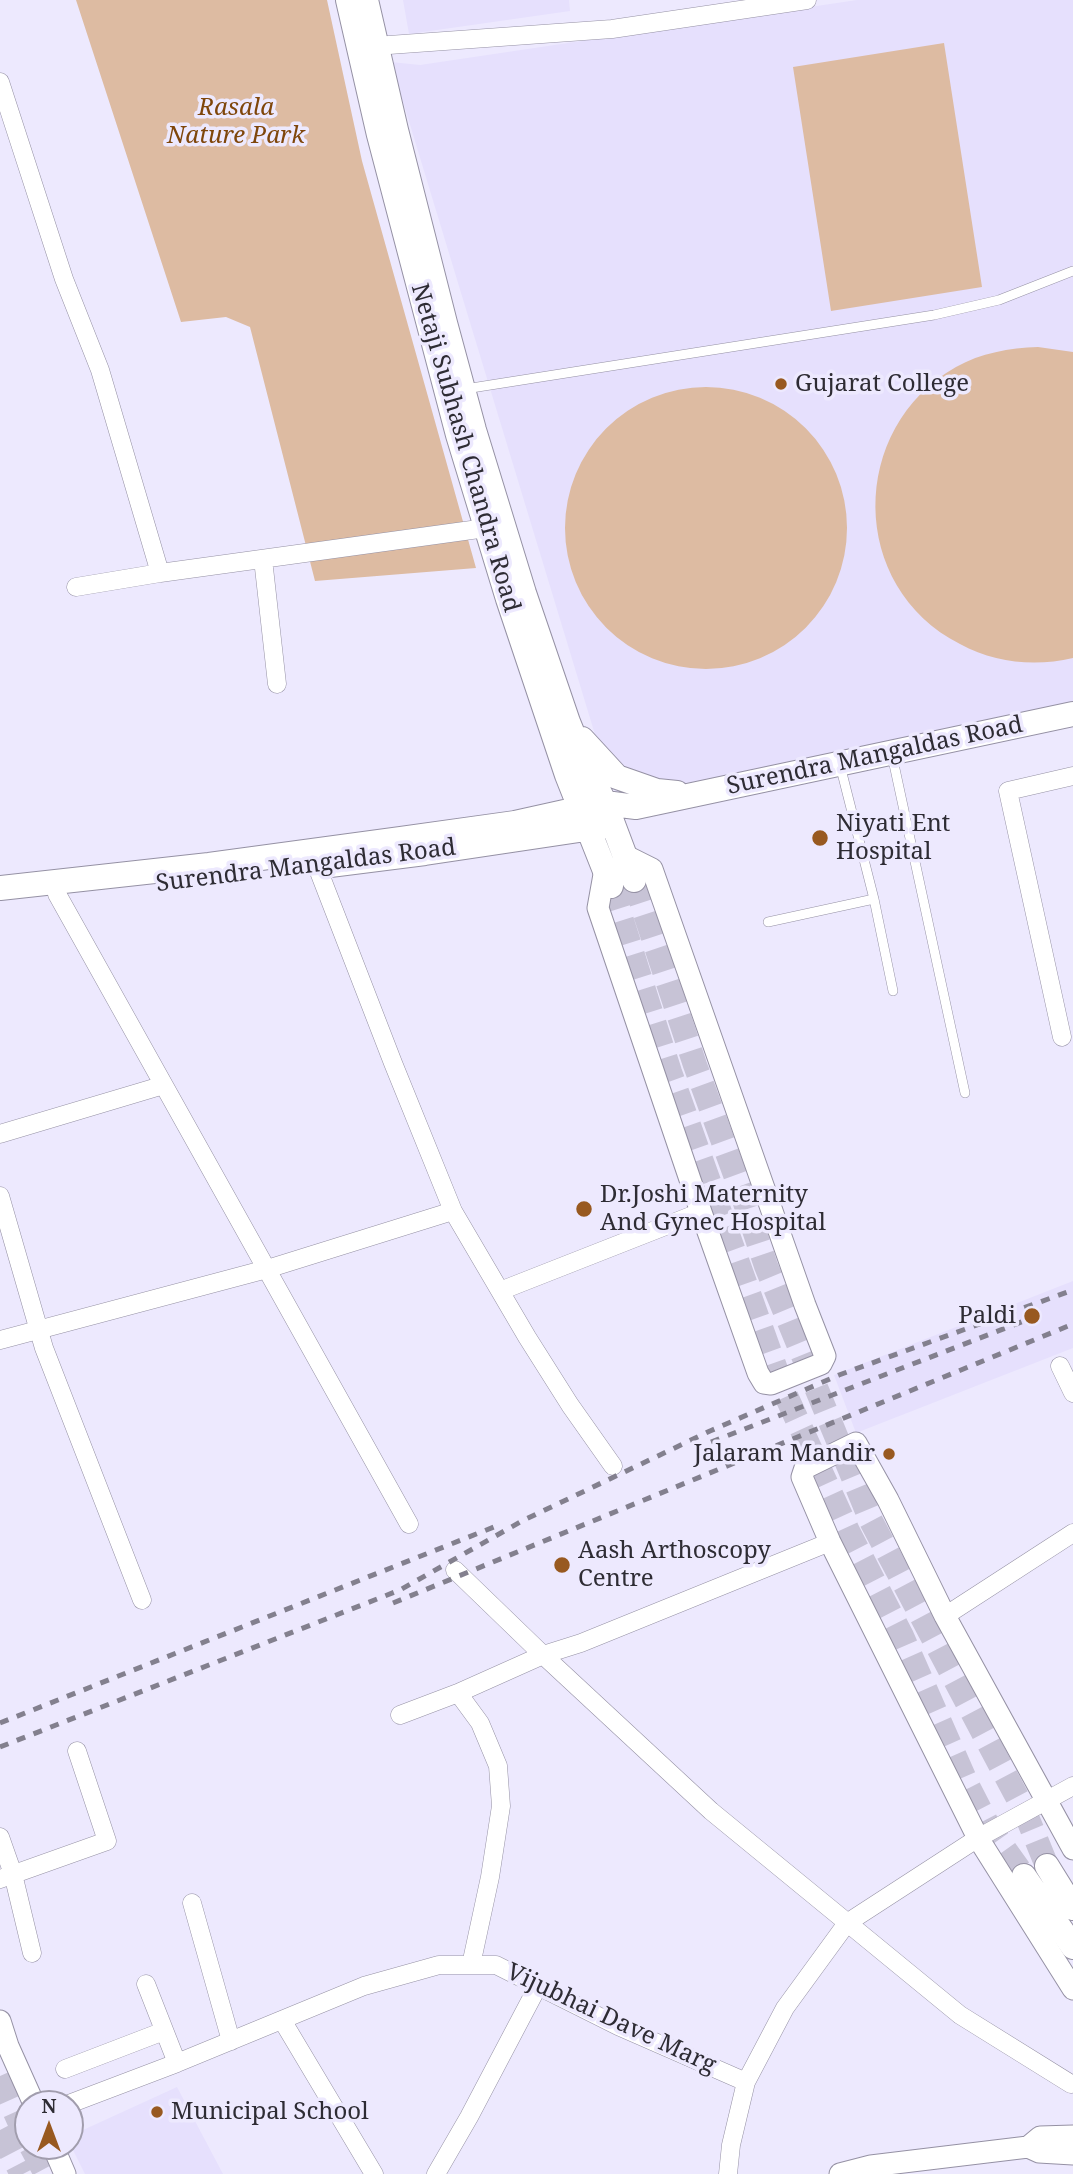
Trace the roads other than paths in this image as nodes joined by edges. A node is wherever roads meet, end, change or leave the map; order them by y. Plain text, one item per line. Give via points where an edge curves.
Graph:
1 (348, 0) edge
2 (366, 0) edge
3 (807, 0) edge
4 (375, 46) junction
5 (0, 82) edge
6 (1073, 271) edge
7 (463, 389) junction
8 (486, 528) junction
9 (263, 559) junction
10 (160, 573) junction
11 (76, 587) dead end
12 (277, 684) dead end
13 (1073, 714) edge
14 (568, 722) junction
15 (891, 753) junction
16 (839, 763) junction
17 (1073, 776) edge
18 (694, 795) junction
19 (597, 816) junction
20 (626, 856) junction
21 (314, 859) junction
22 (617, 878) junction
23 (0, 888) edge
24 (57, 894) junction
25 (874, 899) junction
26 (0, 900) edge
27 (768, 922) dead end
28 (893, 991) dead end
29 (1062, 1037) dead end
30 (164, 1085) junction
31 (965, 1093) dead end
32 (0, 1134) edge
33 (0, 1196) edge
34 (453, 1211) junction
35 (701, 1212) junction
36 (267, 1269) junction
37 (500, 1291) junction
38 (38, 1330) junction
39 (0, 1340) edge
40 (1060, 1366) dead end
41 (1073, 1393) edge
42 (613, 1466) dead end
43 (409, 1524) dead end
44 (1073, 1533) edge
45 (830, 1542) junction
46 (456, 1570) dead end
47 (142, 1600) dead end
48 (945, 1616) junction
49 (542, 1655) junction
50 (458, 1693) junction
51 (400, 1715) dead end
52 (77, 1751) dead end
53 (1073, 1786) edge
54 (1045, 1801) junction
55 (0, 1837) edge
56 (978, 1838) junction
57 (1073, 1849) edge
58 (1047, 1866) tunnel mouth
59 (1024, 1876) tunnel mouth
60 (6, 1877) edge
61 (192, 1903) dead end
62 (1073, 1908) edge
63 (847, 1923) junction
64 (1073, 1947) edge
65 (33, 1952) dead end
66 (471, 1965) junction
67 (146, 1984) dead end
68 (538, 1986) junction
69 (1073, 1989) edge
70 (282, 2020) junction
71 (0, 2021) edge
72 (164, 2031) junction
73 (231, 2041) junction
74 (177, 2063) junction
75 (65, 2069) dead end
76 (746, 2082) junction
77 (1072, 2083) edge
78 (28, 2090) edge
79 (84, 2098) edge
80 (1073, 2136) edge
81 (1028, 2147) junction
82 (1073, 2154) edge
83 (374, 2174) edge
84 (436, 2174) edge
85 (728, 2174) edge
86 (840, 2174) edge

1 - 8 main road, Netaji Subhash Chandra Road via 429,328
2 - 4 main road, Netaji Subhash Chandra Road
3 - 4 street via 612,29
4 - 7 main road, Netaji Subhash Chandra Road
5 - 10 street via 64,279 100,370
6 - 7 lane via 999,300 934,315
7 - 14 main road, Netaji Subhash Chandra Road
8 - 9 street
8 - 19 main road, Netaji Subhash Chandra Road via 563,762
9 - 10 street
9 - 12 street
10 - 11 street
13 - 15 main road, Surendra Mangaldas Road
14 - 18 main road via 617,777 657,791
14 - 19 main road, Netaji Subhash Chandra Road via 588,771
15 - 16 main road, Surendra Mangaldas Road
15 - 31 lane
16 - 18 main road, Surendra Mangaldas Road
16 - 25 lane
17 - 29 street via 1008,791
18 - 19 main road, Surendra Mangaldas Road
19 - 20 main road, Netaji Subhash Chandra Road
19 - 21 main road, Surendra Mangaldas Road via 425,853
19 - 22 main road, Netaji Subhash Chandra Road
20 - 22 main road, Netaji Subhash Chandra Road
20 - 35 street via 652,869 824,1362 771,1384 762,1381
21 - 23 main road, Surendra Mangaldas Road via 209,865
21 - 24 main road, Surendra Mangaldas Road
21 - 34 street
22 - 35 street via 598,908
24 - 26 main road, Surendra Mangaldas Road
24 - 30 street
25 - 27 lane
25 - 28 lane
30 - 32 street
30 - 36 street
33 - 38 street
34 - 36 street
34 - 37 street
35 - 37 street
36 - 38 street
36 - 43 street
37 - 42 street
38 - 39 street
38 - 47 street
40 - 41 street
44 - 48 street
45 - 48 street via 802,1473 856,1443
45 - 49 street
45 - 56 street
46 - 49 street
48 - 54 street
49 - 50 street
49 - 63 street via 711,1811
50 - 51 street
50 - 66 street via 480,1723 498,1766 501,1806
52 - 60 street via 107,1841
53 - 54 street
54 - 56 street
54 - 57 street
55 - 60 street
56 - 63 street
56 - 69 street
58 - 62 main road
59 - 64 main road
60 - 65 street
61 - 73 street
63 - 76 street via 785,2008
63 - 77 street via 960,2015
66 - 68 street, Vijubhai Dave Marg via 496,1965
66 - 70 street, Vijubhai Dave Marg via 439,1965 364,1986
67 - 72 street
68 - 76 street, Vijubhai Dave Marg
68 - 84 street
70 - 73 street, Vijubhai Dave Marg
70 - 83 street
71 - 78 street
72 - 74 street
72 - 75 street
73 - 74 street, Vijubhai Dave Marg
74 - 79 street, Vijubhai Dave Marg
76 - 85 street, Vijubhai Dave Marg
80 - 81 street via 1040,2137
81 - 82 street
81 - 86 street via 871,2166

